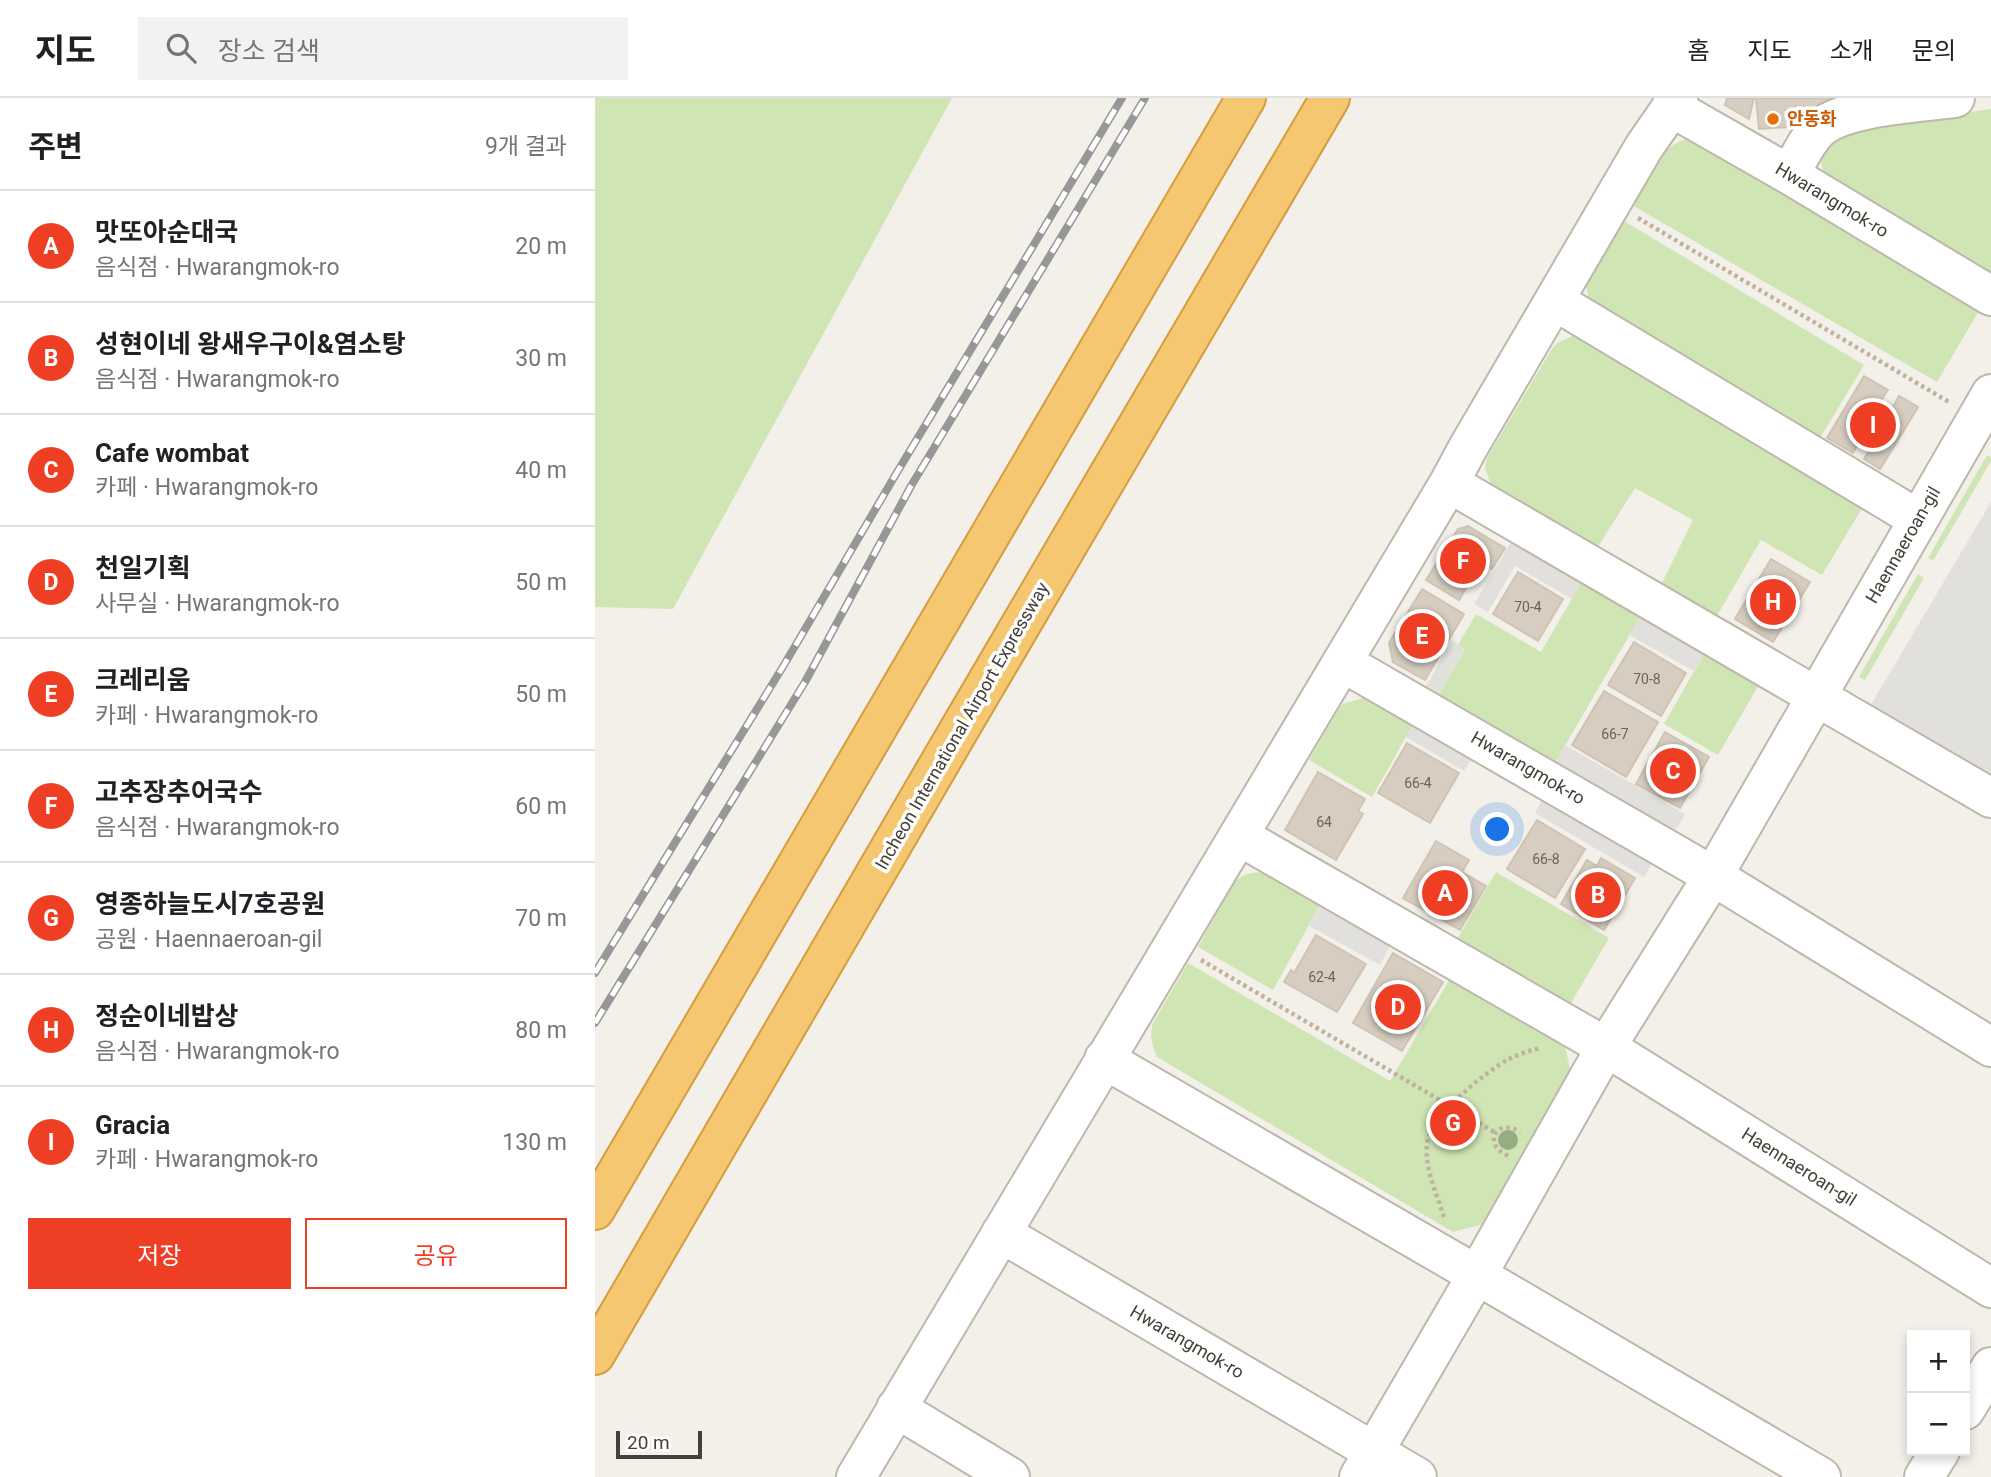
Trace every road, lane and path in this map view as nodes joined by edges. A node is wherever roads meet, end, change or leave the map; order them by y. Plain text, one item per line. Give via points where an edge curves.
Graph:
1 (1247, 98) edge
2 (1330, 98) edge
3 (1955, 98) edge
4 (1674, 102) edge
5 (1790, 175) junction
6 (1637, 218) dead end
7 (1991, 296) edge
8 (1555, 301) junction
9 (1991, 394) edge
10 (1939, 396) dead end
11 (1449, 483) junction
12 (1918, 519) junction
13 (1342, 662) junction
14 (1816, 697) junction
15 (1991, 797) edge
16 (1239, 835) junction
17 (1713, 876) junction
18 (1200, 959) dead end
19 (1543, 1047) dead end
20 (1606, 1047) junction
21 (1991, 1047) edge
22 (1104, 1059) junction
23 (1451, 1106) junction
24 (1496, 1133) junction
25 (1526, 1135) dead end
26 (1512, 1158) dead end
27 (595, 1210) edge
28 (1446, 1221) dead end
29 (1001, 1233) junction
30 (1477, 1275) junction
31 (1991, 1288) edge
32 (595, 1355) edge
33 (1991, 1367) edge
34 (1970, 1402) edge
35 (896, 1408) junction
36 (1937, 1456) edge
37 (1366, 1464) edge
38 (856, 1477) edge
39 (1010, 1477) edge
40 (1417, 1477) edge
41 (1821, 1477) edge
42 (1924, 1477) edge

1 - 27 highway
2 - 32 highway, Incheon International Airport Expressway
3 - 5 street via 1860,111 1836,119 1819,129
4 - 5 street, Hwarangmok-ro
4 - 8 street, Hwarangmok-ro
5 - 7 street, Hwarangmok-ro
6 - 10 path
8 - 11 street, Hwarangmok-ro
8 - 12 street
9 - 12 street, Haennaeroan-gil
11 - 13 street, Hwarangmok-ro
11 - 14 street
12 - 14 street, Haennaeroan-gil
13 - 16 street, Hwarangmok-ro
13 - 17 street, Hwarangmok-ro
14 - 15 street
14 - 17 street, Haennaeroan-gil
16 - 20 street
16 - 22 street, Hwarangmok-ro
17 - 20 street, Haennaeroan-gil
17 - 21 street
18 - 23 path
19 - 23 path via 1508,1059
20 - 30 street, Haennaeroan-gil
20 - 31 street, Haennaeroan-gil
22 - 29 street, Hwarangmok-ro
22 - 30 street
23 - 24 path
23 - 28 path via 1427,1141 1429,1168
24 - 25 path via 1511,1126
24 - 26 path via 1499,1150
29 - 35 street, Hwarangmok-ro
29 - 37 street, Hwarangmok-ro
30 - 37 street, Haennaeroan-gil
30 - 41 street
33 - 34 street
35 - 38 street, Hwarangmok-ro
35 - 39 street
36 - 42 street
37 - 40 street

